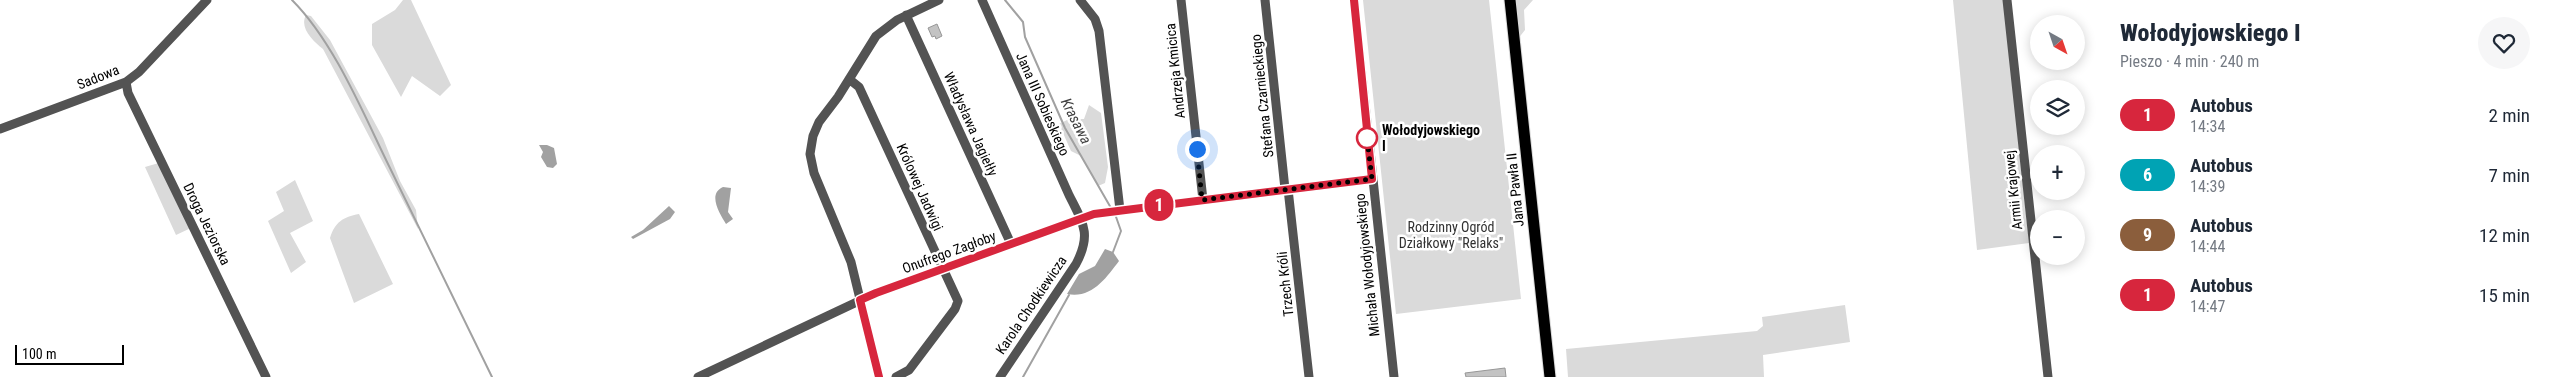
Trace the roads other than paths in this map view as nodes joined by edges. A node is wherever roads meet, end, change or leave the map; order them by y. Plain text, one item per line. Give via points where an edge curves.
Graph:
1 (207, 0) edge
2 (939, 0) edge
3 (982, 0) edge
4 (1080, 0) edge
5 (1181, 0) edge
6 (1265, 0) edge
7 (1354, 0) edge
8 (1510, 0) edge
9 (2008, 0) edge
10 (906, 15) junction
11 (850, 79) junction
12 (126, 82) junction
13 (0, 130) edge
14 (1372, 179) junction
15 (1287, 189) junction
16 (1202, 200) junction
17 (1115, 210) junction
18 (1082, 218) junction
19 (1011, 244) junction
20 (943, 269) junction
21 (860, 300) junction
22 (266, 377) edge
23 (698, 377) edge
24 (880, 377) edge
25 (896, 377) edge
26 (1000, 377) edge
27 (1308, 377) edge
28 (1394, 377) edge
29 (1550, 377) edge
30 (2048, 377) edge

1 - 12 street, Sadowa
2 - 10 street
3 - 18 street, Jana III Sobieskiego via 1069,196
4 - 17 street via 1095,19 1099,31
5 - 16 street, Andrzeja Kmicica
6 - 15 street, Stefana Czarnieckiego
7 - 14 street, Michała Wołodyjowskiego
8 - 29 main road, Jana Pawła II
9 - 30 street, Armii Krajowej
10 - 11 street via 881,30
10 - 19 street, Władysława Jagiełły
11 - 20 street, Królowej Jadwigi via 859,87
11 - 21 street via 820,122 813,136 810,154 814,173 846,246
12 - 13 street, Sadowa
12 - 22 street, Droga Jeziorska via 128,93
14 - 15 street, Onufrego Zagłoby
14 - 28 street, Michała Wołodyjowskiego
15 - 16 street, Onufrego Zagłoby
15 - 27 street, Trzech Króli
16 - 17 street, Onufrego Zagłoby
17 - 18 street, Onufrego Zagłoby
18 - 19 street, Onufrego Zagłoby
18 - 26 street, Karola Chodkiewicza via 1085,231 1081,255
19 - 20 street, Onufrego Zagłoby
20 - 21 street, Onufrego Zagłoby
20 - 25 street, Królowej Jadwigi via 958,305 909,370
21 - 23 street, Onufrego Zagłoby
21 - 24 street

